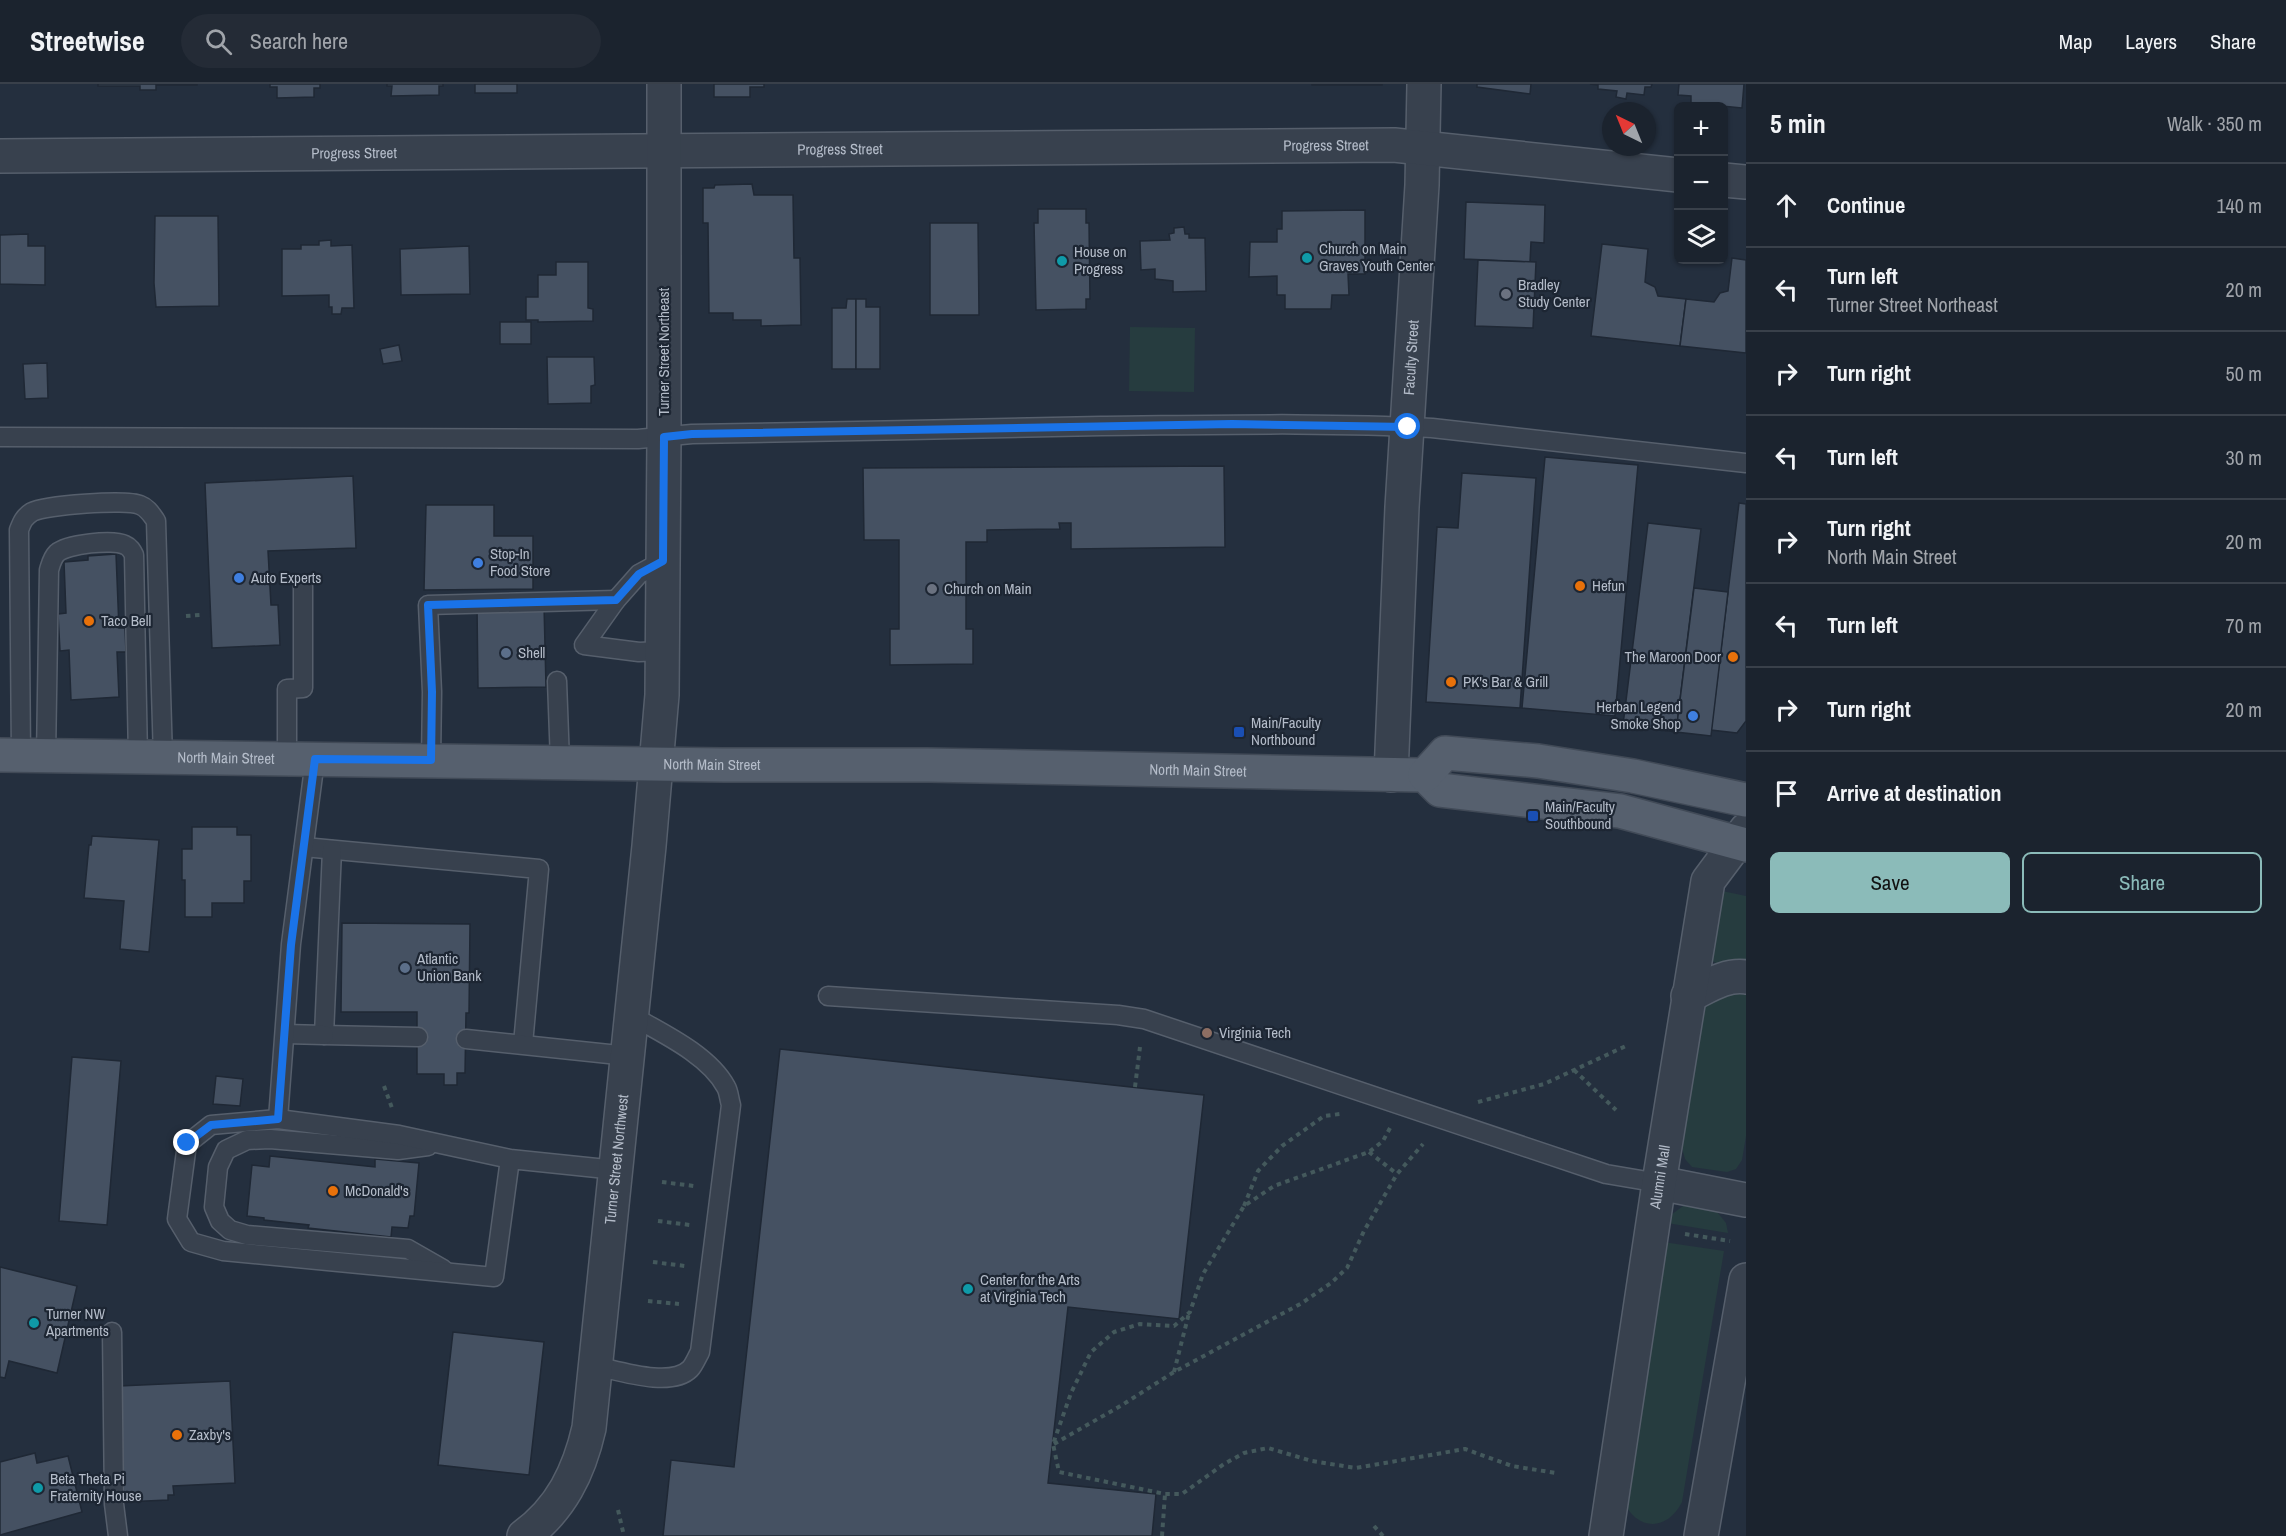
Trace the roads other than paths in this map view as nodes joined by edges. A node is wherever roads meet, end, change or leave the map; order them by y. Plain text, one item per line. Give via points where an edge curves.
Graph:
1 (664, 84) edge
2 (1424, 84) edge
3 (1424, 148) junction
4 (664, 152) junction
5 (0, 156) edge
6 (1674, 175) edge
7 (1728, 180) edge
8 (1746, 182) edge
9 (1408, 427) junction
10 (0, 437) edge
11 (664, 437) junction
12 (1746, 463) edge
13 (663, 561) junction
14 (303, 585) dead end
15 (616, 600) junction
16 (662, 651) junction
17 (557, 681) dead end
18 (22, 756) edge
19 (151, 758) junction
20 (301, 759) junction
21 (431, 760) junction
22 (560, 762) junction
23 (656, 763) junction
24 (1390, 775) junction
25 (1425, 775) junction
26 (1746, 800) edge
27 (1742, 839) edge
28 (304, 848) junction
29 (332, 850) junction
30 (1746, 977) edge
31 (828, 996) dead end
32 (1688, 996) junction
33 (632, 1016) junction
34 (285, 1034) junction
35 (324, 1035) junction
36 (418, 1037) dead end
37 (466, 1039) dead end
38 (523, 1044) junction
39 (628, 1056) junction
40 (278, 1119) junction
41 (442, 1144) junction
42 (510, 1159) junction
43 (616, 1170) junction
44 (1659, 1183) junction
45 (1746, 1200) edge
46 (448, 1273) junction
47 (1746, 1280) edge
48 (112, 1332) dead end
49 (596, 1366) junction
50 (118, 1536) edge
51 (524, 1536) edge
52 (1606, 1536) edge
53 (1701, 1536) edge

1 - 4 street, Turner Street Northeast
2 - 3 street, Faculty Street
3 - 4 street, Progress Street
3 - 6 street, Progress Street
3 - 9 street, Faculty Street
4 - 5 street, Progress Street
4 - 11 street, Turner Street Northeast
7 - 8 street
9 - 11 lane via 1232,424
9 - 12 lane
9 - 24 street, Faculty Street
10 - 11 lane
11 - 13 street, Turner Street Northeast
13 - 15 lane via 639,574
13 - 16 street, Turner Street Northeast
14 - 20 lane via 303,688 287,689
15 - 16 lane via 584,645
15 - 21 lane via 428,605
16 - 23 street, Turner Street Northeast
17 - 22 lane
18 - 19 main road, North Main Street
18 - 19 lane via 52,560 74,545 113,543 130,548 134,555
18 - 19 lane via 19,530 24,518 51,506 122,502 138,503 149,510 156,522
19 - 20 main road, North Main Street
20 - 21 main road, North Main Street
20 - 28 lane
21 - 22 main road, North Main Street
22 - 23 main road, North Main Street
23 - 24 main road, North Main Street
23 - 33 street, Turner Street Northwest
24 - 25 main road, North Main Street
25 - 26 main road via 1445,753 1538,761
25 - 27 main road via 1440,790 1620,811
27 - 32 street, Alumni Mall via 1708,881
28 - 29 lane
28 - 34 lane via 291,945
29 - 35 lane
29 - 38 lane via 539,869
30 - 32 street via 1717,981
31 - 44 lane via 1144,1019 1606,1174
32 - 44 street, Alumni Mall
33 - 39 street, Turner Street Northwest
33 - 49 lane via 707,1064 727,1089 731,1105 700,1352 690,1369 662,1379
34 - 35 lane
34 - 40 lane
35 - 36 lane
37 - 38 lane
38 - 39 lane
39 - 43 street, Turner Street Northwest
40 - 41 lane
40 - 46 lane via 211,1125 187,1143 177,1219 191,1242 223,1251
41 - 42 lane
41 - 46 lane via 399,1150 247,1140 226,1150 218,1167 214,1207 220,1221 230,1230 247,1235 408,1249
42 - 43 lane
42 - 46 lane via 494,1277
43 - 49 street, Turner Street Northwest
44 - 45 street
44 - 52 street, Alumni Mall
47 - 53 street
48 - 50 lane via 114,1504
49 - 51 street, Turner Street Northwest via 589,1428 579,1465 553,1510

